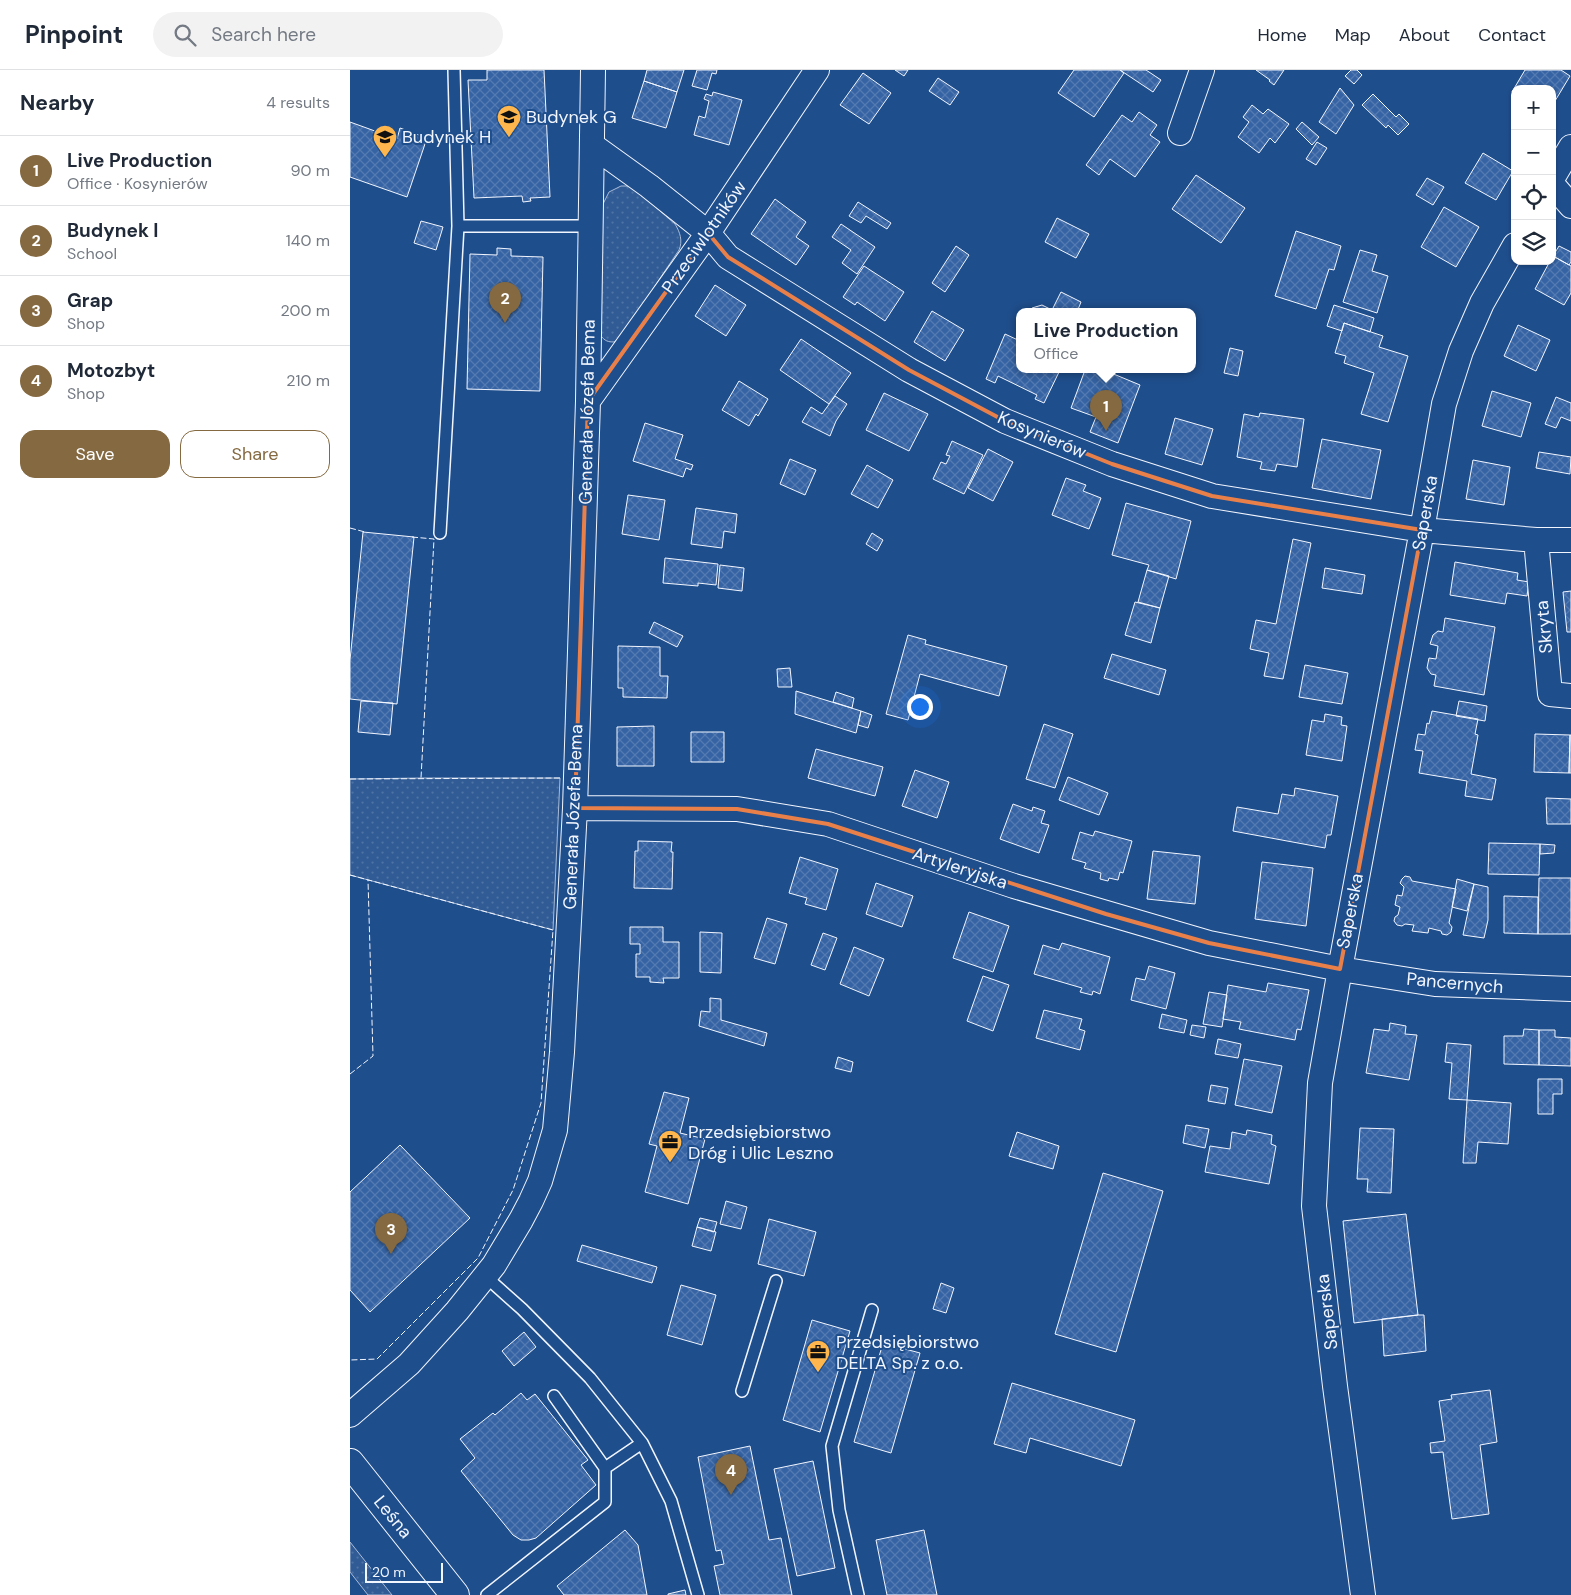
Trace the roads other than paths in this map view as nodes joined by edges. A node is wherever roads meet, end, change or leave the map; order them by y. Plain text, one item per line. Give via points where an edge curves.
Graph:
1 (454, 70) edge
2 (592, 70) edge
3 (817, 70) edge
4 (1202, 70) edge
5 (1180, 132) dead end
6 (592, 145) junction
7 (1571, 147) edge
8 (1554, 175) edge
9 (1556, 189) edge
10 (1571, 206) edge
11 (458, 226) junction
12 (591, 226) junction
13 (708, 233) junction
14 (1511, 252) edge
15 (588, 401) junction
16 (1422, 530) junction
17 (440, 533) dead end
18 (1536, 540) junction
19 (1571, 540) edge
20 (1571, 696) edge
21 (574, 808) junction
22 (1340, 969) junction
23 (1571, 989) edge
24 (485, 1276) junction
25 (776, 1281) dead end
26 (872, 1310) dead end
27 (742, 1391) dead end
28 (554, 1396) dead end
29 (350, 1415) edge
30 (642, 1442) junction
31 (350, 1463) edge
32 (605, 1468) junction
33 (455, 1595) edge
34 (486, 1595) edge
35 (698, 1595) edge
36 (858, 1595) edge
37 (1363, 1595) edge

1 - 11 lane
2 - 6 street, Generała Józefa Bema
3 - 13 street, Przeciwlotników
4 - 5 street
6 - 12 street, Generała Józefa Bema
6 - 13 street
7 - 8 street
9 - 10 street
11 - 12 lane
11 - 17 lane
12 - 15 street, Generała Józefa Bema
13 - 15 street, Przeciwlotników
13 - 16 street, Kosynierów via 728,257 909,370 1005,421 1112,464 1212,496
14 - 16 street, Saperska via 1482,303 1444,404
15 - 21 street, Generała Józefa Bema
16 - 18 street
16 - 22 street, Saperska
18 - 19 street
18 - 20 street, Skryta via 1550,694
21 - 22 street, Artyleryjska via 737,808 828,824 1106,914 1209,943
21 - 24 street, Generała Józefa Bema via 563,1044 555,1130 531,1201
22 - 23 street, Pancernych via 1435,984
22 - 37 street, Saperska via 1320,1083 1314,1206
24 - 29 street, Generała Józefa Bema via 409,1364
24 - 30 lane via 590,1378
25 - 27 lane
26 - 36 lane via 832,1446 839,1510
28 - 32 lane
30 - 32 lane
30 - 35 lane via 671,1501
31 - 33 street, Leśna
32 - 34 lane via 605,1502

